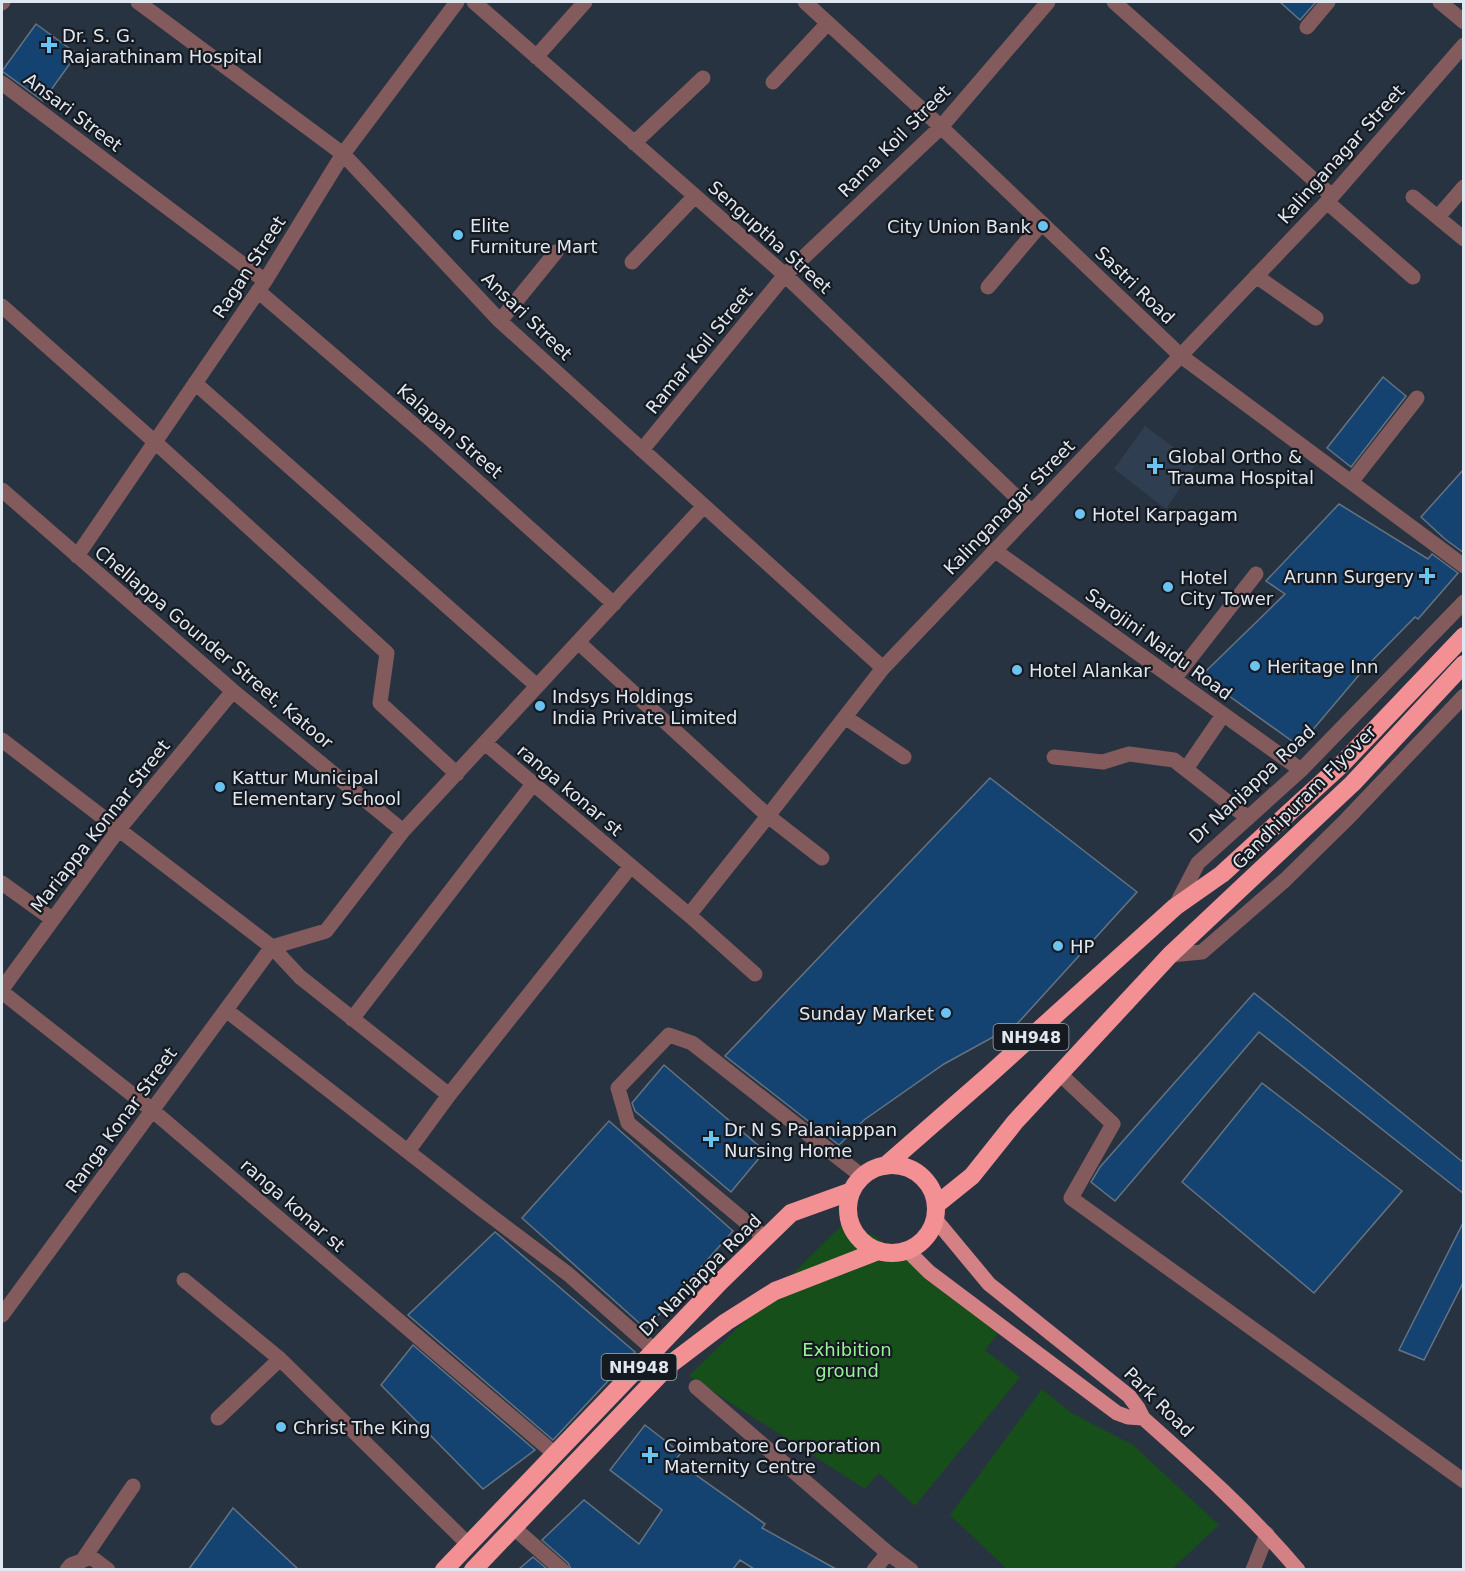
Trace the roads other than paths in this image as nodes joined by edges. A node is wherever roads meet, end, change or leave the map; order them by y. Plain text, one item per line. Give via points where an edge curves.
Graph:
1 (138, 2) edge
2 (457, 2) edge
3 (585, 2) edge
4 (805, 2) edge
5 (1048, 2) edge
6 (1114, 2) edge
7 (1328, 2) edge
8 (1440, 2) edge
9 (482, 4) edge
10 (1464, 22) edge
11 (827, 24) junction
12 (1307, 27) dead end
13 (1464, 45) edge
14 (536, 57) junction
15 (703, 78) dead end
16 (773, 82) dead end
17 (2, 83) edge
18 (942, 127) junction
19 (634, 143) junction
20 (343, 154) junction
21 (1464, 187) edge
22 (695, 196) junction
23 (1413, 197) dead end
24 (1330, 199) junction
25 (1438, 218) junction
26 (1042, 223) junction
27 (1464, 239) edge
28 (556, 252) dead end
29 (632, 262) dead end
30 (785, 275) junction
31 (1256, 276) junction
32 (1413, 277) dead end
33 (262, 286) junction
34 (988, 287) dead end
35 (2, 306) edge
36 (1316, 318) dead end
37 (500, 321) junction
38 (1181, 356) junction
39 (195, 383) junction
40 (1417, 398) dead end
41 (155, 442) junction
42 (642, 450) junction
43 (1351, 482) junction
44 (2, 490) edge
45 (704, 506) junction
46 (1031, 511) junction
47 (994, 550) junction
48 (77, 556) junction
49 (1464, 566) edge
50 (1256, 574) dead end
51 (1464, 602) edge
52 (614, 603) junction
53 (1464, 636) edge
54 (578, 642) junction
55 (1464, 664) edge
56 (883, 668) junction
57 (1174, 679) junction
58 (537, 686) junction
59 (233, 691) junction
60 (1464, 696) edge
61 (1223, 714) junction
62 (845, 717) junction
63 (2, 740) edge
64 (485, 743) junction
65 (904, 757) dead end
66 (1054, 758) dead end
67 (1186, 769) junction
68 (1301, 770) junction
69 (457, 774) junction
70 (533, 784) junction
71 (768, 816) junction
72 (1248, 818) junction
73 (119, 828) junction
74 (404, 831) junction
75 (822, 858) dead end
76 (631, 866) junction
77 (2, 884) edge
78 (1175, 907) junction
79 (688, 915) junction
80 (52, 919) junction
81 (272, 947) junction
82 (1170, 955) junction
83 (755, 974) dead end
84 (2, 990) edge
85 (226, 1010) junction
86 (352, 1018) junction
87 (1061, 1075) junction
88 (449, 1095) junction
89 (152, 1110) junction
90 (408, 1151) junction
91 (885, 1166) junction
92 (857, 1184) junction
93 (935, 1212) junction
94 (765, 1238) junction
95 (907, 1250) junction
96 (878, 1251) junction
97 (184, 1280) dead end
98 (2, 1316) edge
99 (655, 1351) junction
100 (280, 1359) junction
101 (696, 1387) dead end
102 (617, 1390) junction
103 (632, 1404) junction
104 (218, 1418) dead end
105 (1143, 1418) junction
106 (555, 1454) junction
107 (1464, 1481) edge
108 (133, 1486) dead end
109 (514, 1528) junction
110 (1267, 1534) junction
111 (468, 1544) junction
112 (888, 1553) junction
113 (81, 1561) junction
114 (67, 1569) edge
115 (108, 1569) edge
116 (444, 1569) edge
117 (473, 1569) edge
118 (562, 1569) edge
119 (874, 1569) edge
120 (911, 1569) edge
121 (1253, 1569) edge
122 (1298, 1569) edge

1 - 20 street, Ansari Street
2 - 20 street, Ragan Street
3 - 14 street
4 - 11 street, Sastri Road
5 - 18 street, Rama Koil Street
6 - 24 street
7 - 12 street
8 - 10 street
9 - 14 street, Senguptha Street
11 - 16 street
11 - 18 street, Sastri Road
13 - 24 street, Kalinganagar Street
14 - 19 street, Senguptha Street
15 - 19 street
17 - 33 street, Ansari Street
18 - 26 street, Sastri Road
18 - 30 street, Rama Koil Street
19 - 22 street, Senguptha Street
20 - 33 street, Ragan Street
20 - 37 street, Ansari Street
21 - 25 street
22 - 29 street
22 - 30 street, Senguptha Street
23 - 25 street
24 - 31 street, Kalinganagar Street
24 - 32 street
25 - 27 street
26 - 34 street
26 - 38 street, Sastri Road
28 - 37 street
30 - 42 street, Ramar Koil Street
30 - 46 street, Senguptha Street
31 - 36 street
31 - 38 street, Kalinganagar Street
33 - 39 street, Ragan Street
33 - 52 street, Kalapan Street
35 - 41 street
37 - 42 street, Ansari Street
38 - 43 street, Sastri Road
38 - 46 street, Kalinganagar Street
39 - 41 street, Ragan Street
39 - 58 street
40 - 43 street
41 - 48 street, Ragan Street
41 - 69 street via 387,653 380,703
42 - 45 street, Ansari Street
43 - 49 street, Sastri Road
44 - 48 street, Chellappa Gounder Street, Katoor
45 - 52 street
45 - 56 street, Ansari Street
46 - 47 street, Kalinganagar Street
47 - 56 street, Kalinganagar Street
47 - 57 street, Sarojini Naidu Road
48 - 59 street, Chellappa Gounder Street, Katoor
50 - 57 street
51 - 68 street, Dr Nanjappa Road
52 - 54 street
53 - 78 highway, Gandhipuram Flyover / NH948 via 1341,765 1222,874
54 - 58 street
54 - 71 street
55 - 82 highway, Gandhipuram Flyover / NH948 via 1353,783
56 - 62 street, Kalinganagar Street
57 - 61 street, Sarojini Naidu Road
58 - 64 street
59 - 73 street, Mariappa Konnar Street
59 - 74 street, Chellappa Gounder Street, Katoor
60 - 82 street via 1285,880 1202,952
61 - 67 street
61 - 68 street, Sarojini Naidu Road
62 - 65 street
62 - 71 street, Kalinganagar Street
63 - 73 street
64 - 69 street
64 - 70 street, ranga konar st
66 - 67 street via 1103,762 1129,754 1174,760
67 - 72 street
68 - 72 street, Dr Nanjappa Road
69 - 74 street
70 - 76 street, ranga konar st
70 - 86 street
71 - 75 street
71 - 79 street
72 - 78 street, Dr Nanjappa Road via 1198,863
73 - 80 street, Mariappa Konnar Street
73 - 81 street
74 - 81 street via 326,931
76 - 79 street, ranga konar st
76 - 88 street
77 - 80 street
78 - 91 highway, Dr Nanjappa Road / NH948
79 - 83 street, ranga konar st
80 - 84 street, Mariappa Konnar Street
81 - 85 street, Ranga Konar Street
81 - 86 street via 300,977
82 - 87 highway, NH948
84 - 89 street, ranga konar st
85 - 89 street, Ranga Konar Street
85 - 90 street
86 - 88 street
87 - 93 highway, NH948
87 - 107 street via 1113,1124 1071,1198
88 - 90 street
89 - 98 street, Ranga Konar Street
89 - 106 street, ranga konar st
90 - 99 street via 568,1274
91 - 92 highway, NH948 via 871,1170
91 - 93 highway via 913,1170 924,1179 932,1191
92 - 94 highway, Dr Nanjappa Road / NH948 via 791,1213
92 - 94 street via 692,1043 669,1035 618,1088 628,1123
92 - 96 highway via 848,1205 849,1219 855,1233
93 - 95 highway, NH948 via 929,1233
93 - 105 main road, Park Road via 989,1284 1129,1396
94 - 99 highway, Dr Nanjappa Road / NH948
95 - 96 highway, NH948
95 - 105 main road via 929,1272 1117,1413
96 - 103 highway, NH948 via 775,1291 668,1366
97 - 100 street
99 - 102 highway, Dr Nanjappa Road / NH948
100 - 104 street
100 - 111 street
101 - 112 street
102 - 103 highway
102 - 106 highway, Dr Nanjappa Road / NH948
103 - 109 highway, NH948
105 - 110 main road, Park Road
106 - 111 highway, Dr Nanjappa Road / NH948
108 - 113 street
109 - 117 highway, NH948
109 - 118 street
110 - 121 street
110 - 122 main road, Park Road
111 - 116 highway, Dr Nanjappa Road / NH948
112 - 119 street
112 - 120 street
113 - 114 street
113 - 115 street via 91,1557

